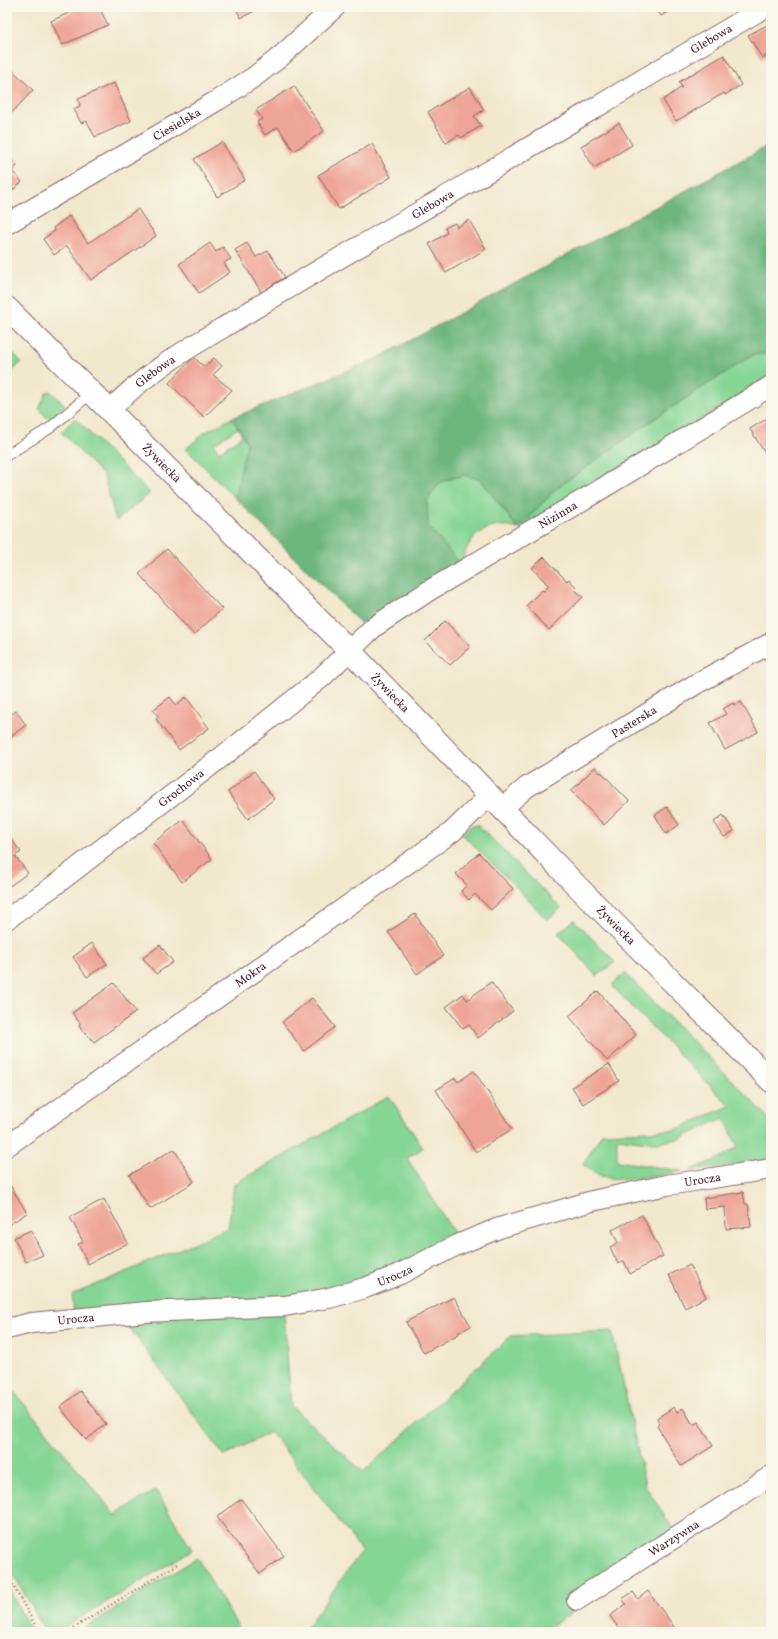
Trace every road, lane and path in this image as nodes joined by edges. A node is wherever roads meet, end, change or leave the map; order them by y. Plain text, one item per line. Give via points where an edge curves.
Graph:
1 (335, 7) edge
2 (764, 8) edge
3 (7, 224) edge
4 (7, 308) edge
5 (771, 386) edge
6 (91, 392) junction
7 (109, 411) junction
8 (7, 455) edge
9 (771, 643) edge
10 (350, 651) junction
11 (496, 802) junction
12 (7, 919) edge
13 (771, 1081) edge
14 (7, 1146) edge
15 (771, 1169) edge
16 (7, 1329) edge
17 (771, 1476) edge
18 (178, 1563) dead end
19 (7, 1574) edge
20 (577, 1600) dead end
21 (39, 1632) edge
22 (67, 1632) edge

1 - 3 street, Ciesielska via 254,77
2 - 7 street, Glebowa via 174,357 138,382
4 - 6 main road, Żywiecka
5 - 10 street, Nizinna via 430,590 374,627
6 - 7 main road, Żywiecka
6 - 8 lane via 50,428
7 - 10 main road, Żywiecka
9 - 11 street, Pasterska via 696,684 534,783
10 - 11 main road, Żywiecka
10 - 12 street, Grochowa via 321,678 241,742 55,886
11 - 13 main road, Żywiecka
11 - 14 street, Mokra
15 - 16 street, Urocza via 667,1185 592,1201 498,1228 400,1274 365,1288 329,1298 285,1306 146,1312 31,1323
17 - 20 street, Warzywna
18 - 22 path
19 - 21 path

